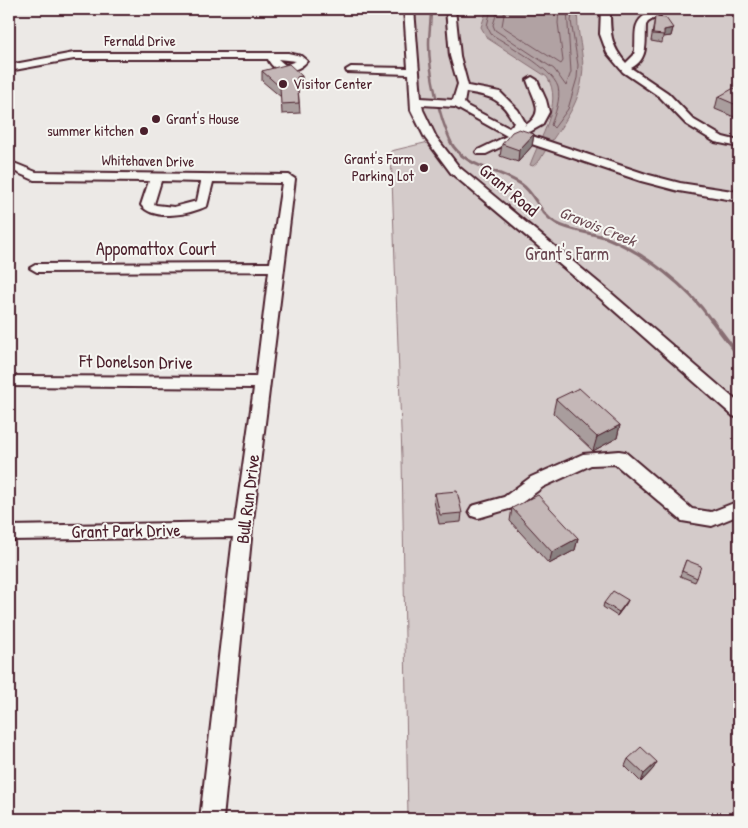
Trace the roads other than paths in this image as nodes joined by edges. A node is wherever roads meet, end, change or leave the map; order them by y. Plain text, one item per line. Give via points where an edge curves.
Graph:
1 (408, 9) edge
2 (451, 9) edge
3 (604, 9) edge
4 (665, 9) edge
5 (273, 58) dead end
6 (9, 68) edge
7 (625, 68) junction
8 (351, 70) dead end
9 (413, 70) junction
10 (532, 80) dead end
11 (462, 88) junction
12 (415, 101) junction
13 (430, 102) joint
14 (455, 104) junction
15 (512, 136) junction
16 (739, 144) edge
17 (482, 152) dead end
18 (9, 165) edge
19 (156, 178) junction
20 (208, 178) junction
21 (289, 180) joint
22 (739, 197) edge
23 (276, 267) junction
24 (37, 268) dead end
25 (9, 381) edge
26 (263, 383) junction
27 (739, 412) edge
28 (739, 508) edge
29 (478, 511) dead end
30 (244, 529) junction
31 (9, 534) edge
32 (212, 819) edge

1 - 9 street, Grant Road
2 - 11 street via 455,56
3 - 7 street via 605,34 612,53
4 - 7 street via 641,25 639,59
5 - 6 street, Fernald Drive via 74,56
7 - 16 street via 670,99 690,122 719,140
8 - 9 street
9 - 12 street, Grant Road
10 - 15 street via 543,112 538,123
11 - 14 street
11 - 15 street via 496,94 514,112 520,124
12 - 13 street
12 - 27 street, Grant Road via 424,128 455,170
13 - 14 street
14 - 15 street via 465,116
15 - 17 street
15 - 22 street via 644,178
18 - 19 street, Whitehaven Drive via 34,176
19 - 20 street, Whitehaven Drive
19 - 20 street via 147,205 171,210 190,209 203,203
20 - 21 street, Whitehaven Drive
21 - 23 street, Bull Run Drive
23 - 24 street, Appomattox Court
23 - 26 street, Bull Run Drive
25 - 26 street, Ft Donelson Drive
26 - 30 street, Bull Run Drive
28 - 29 street via 712,520 688,516 619,457 589,459 538,482 510,502
30 - 31 street, Grant Park Drive
30 - 32 street, Bull Run Drive

